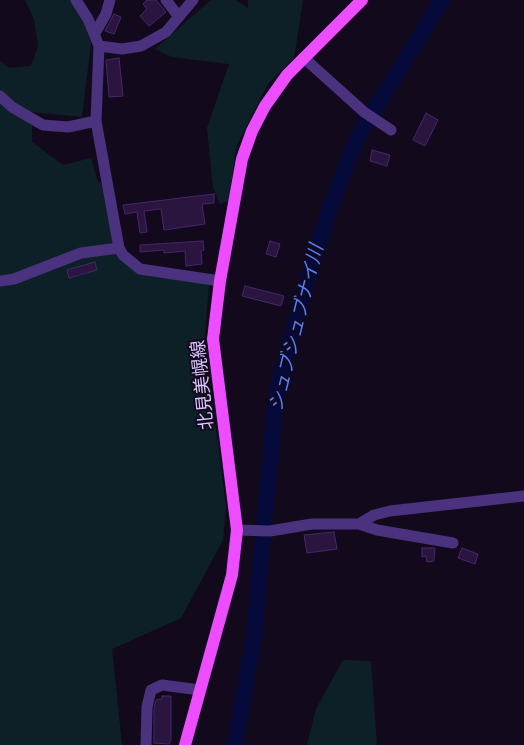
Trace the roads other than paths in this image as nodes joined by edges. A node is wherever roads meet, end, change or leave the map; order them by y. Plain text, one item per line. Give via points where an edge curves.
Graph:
1 (76, 0) edge
2 (110, 0) edge
3 (166, 0) edge
4 (193, 0) edge
5 (362, 0) edge
6 (179, 17) junction
7 (95, 33) junction
8 (99, 46) junction
9 (304, 58) junction
10 (0, 96) edge
11 (96, 121) junction
12 (392, 130) dead end
13 (119, 248) junction
14 (14, 278) junction
15 (0, 281) edge
16 (220, 281) junction
17 (0, 289) edge
18 (524, 496) edge
19 (359, 524) junction
20 (237, 530) junction
21 (453, 543) dead end
22 (200, 690) junction
23 (146, 745) edge
24 (185, 745) edge

1 - 7 street
2 - 7 street
3 - 6 street
4 - 6 street
5 - 9 main road, 北見美幌線
6 - 8 street via 166,32 141,46 122,49
7 - 8 street
8 - 11 street
9 - 12 street via 364,112
9 - 16 main road, 北見美幌線 via 265,106 252,131 242,160
10 - 11 street via 43,125 68,127
11 - 13 street
13 - 14 street via 81,253
13 - 16 street via 130,262 140,268
14 - 15 street
14 - 17 street
16 - 20 main road, 北見美幌線 via 213,338
18 - 19 street via 390,511
19 - 20 street via 312,524 270,531
19 - 21 street
20 - 22 main road, 北見美幌線 via 232,574
22 - 23 street via 162,685 151,690
22 - 24 main road, 北見美幌線

